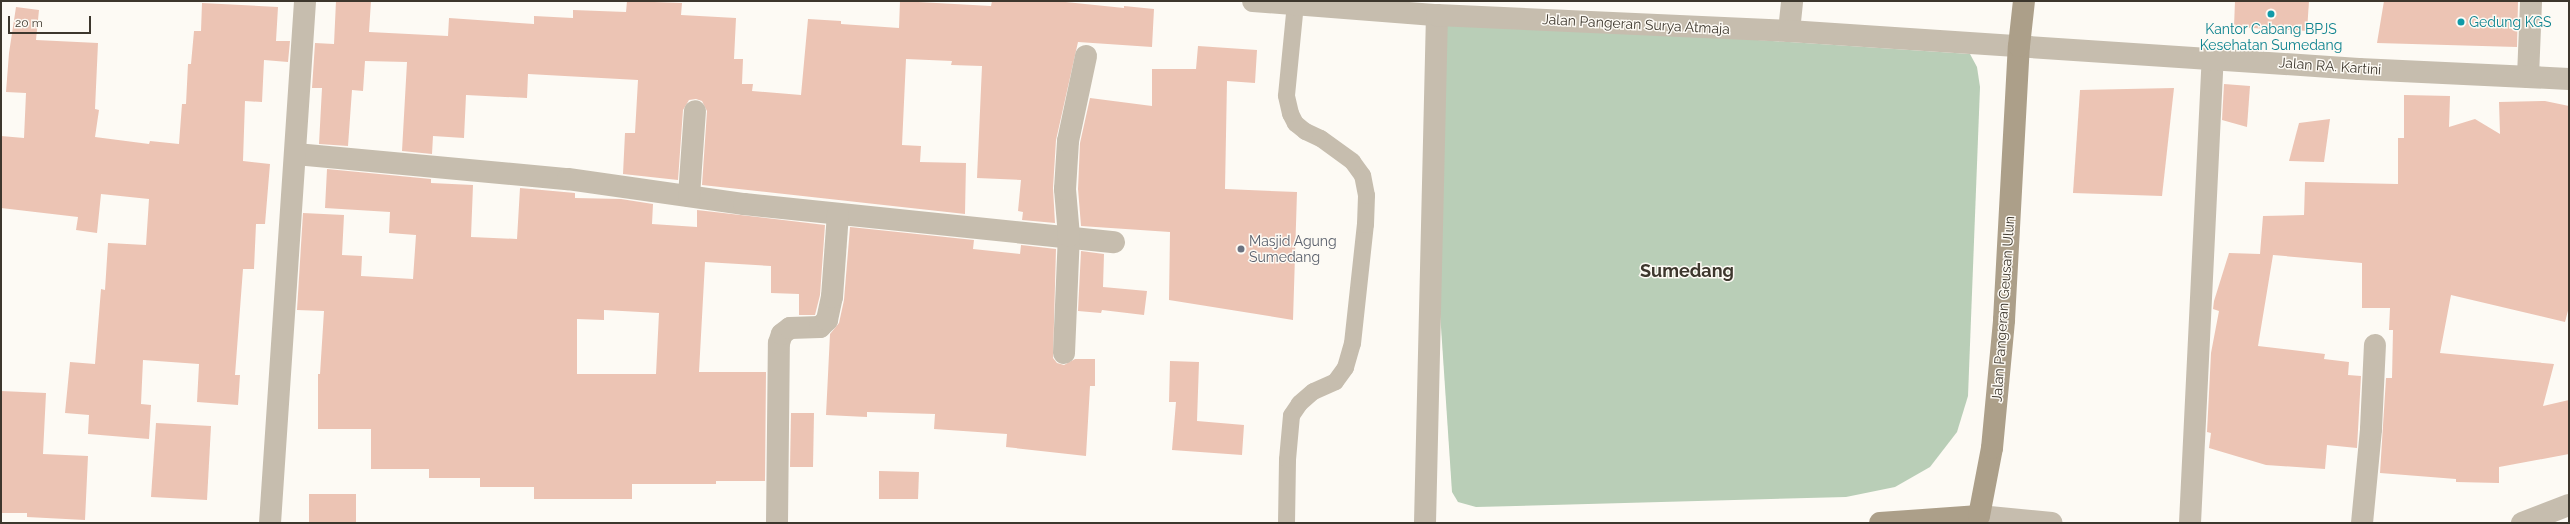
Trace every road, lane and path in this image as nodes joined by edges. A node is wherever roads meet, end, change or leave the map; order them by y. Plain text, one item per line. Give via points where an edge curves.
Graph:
1 (305, 1) edge
2 (1253, 1) edge
3 (1792, 1) edge
4 (2024, 1) edge
5 (2531, 1) edge
6 (1295, 4) junction
7 (1437, 15) junction
8 (1789, 31) junction
9 (2019, 46) junction
10 (1086, 56) dead end
11 (2213, 59) junction
12 (2528, 77) junction
13 (2569, 79) edge
14 (695, 111) dead end
15 (296, 154) junction
16 (689, 196) junction
17 (838, 214) junction
18 (1069, 236) junction
19 (1114, 242) dead end
20 (2375, 345) dead end
21 (1064, 353) dead end
22 (2569, 505) edge
23 (1979, 516) junction
24 (270, 523) edge
25 (777, 523) edge
26 (1286, 523) edge
27 (1425, 523) edge
28 (1880, 523) edge
29 (2052, 523) edge
30 (2190, 523) edge
31 (2362, 523) edge
32 (2522, 523) edge

1 - 15 street
2 - 6 street, Jalan Pangeran Surya Atmaja
3 - 8 street
4 - 9 main road, Jalan Pangeran Geusan Ulun
5 - 12 street
6 - 7 street, Jalan Pangeran Surya Atmaja
6 - 26 lane via 1286,95 1290,113 1295,123 1352,161 1362,175 1366,195 1366,224 1352,343 1345,367 1335,381 1313,391 1299,403 1291,415
7 - 8 street, Jalan Pangeran Surya Atmaja
7 - 27 street
8 - 9 street, Jalan Pangeran Surya Atmaja
9 - 11 street, Jalan RA. Kartini
9 - 23 main road, Jalan Pangeran Geusan Ulun via 2004,320 1992,448
10 - 18 street via 1068,140 1065,189
11 - 12 street, Jalan RA. Kartini
11 - 30 street
12 - 13 street, Jalan RA. Kartini
14 - 16 street
15 - 16 street via 568,178
15 - 24 street
16 - 17 street
17 - 18 street
17 - 25 street via 832,297 827,320 820,327 790,328 782,334 779,343
18 - 19 street
18 - 21 street
20 - 31 street via 2371,429
22 - 32 street
23 - 28 main road
23 - 29 street

